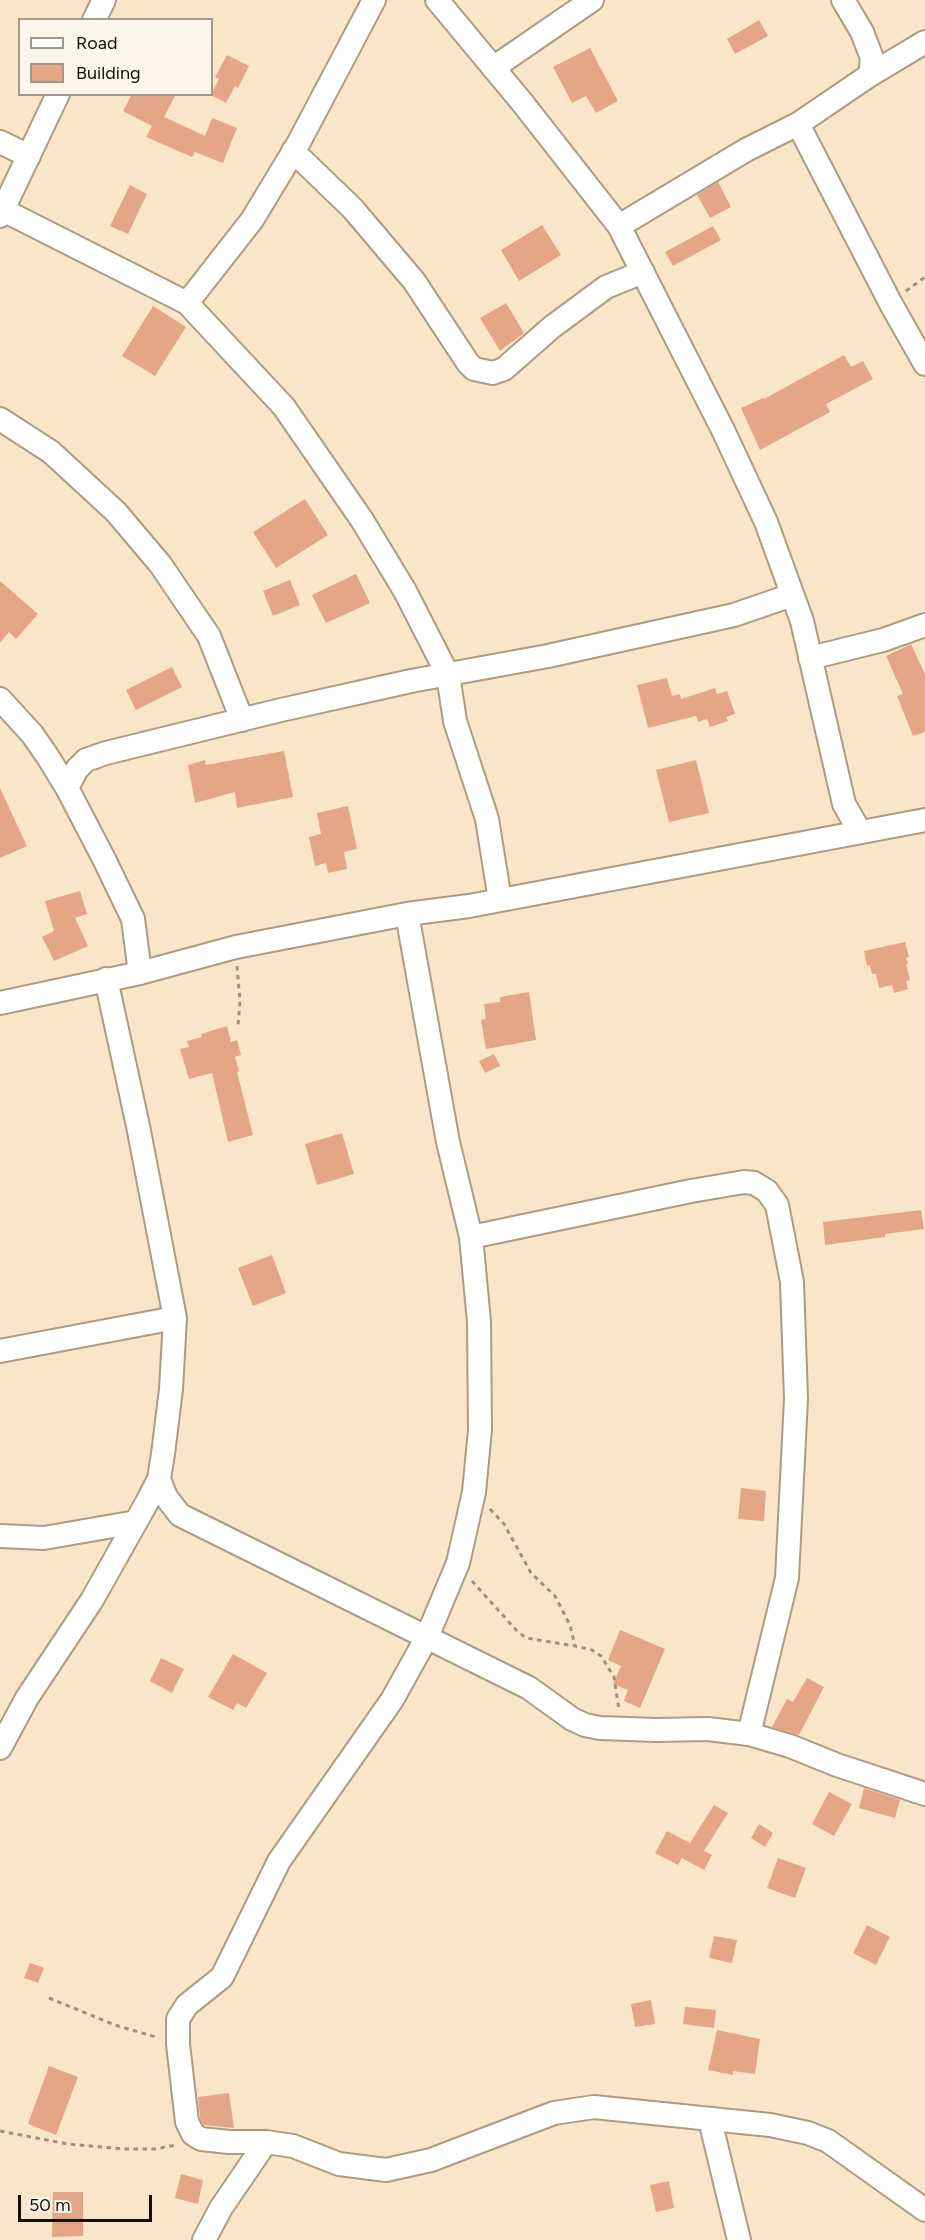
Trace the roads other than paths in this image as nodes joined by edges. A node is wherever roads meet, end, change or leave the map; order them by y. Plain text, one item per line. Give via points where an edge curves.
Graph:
1 (104, 0) edge
2 (374, 0) edge
3 (437, 0) edge
4 (592, 0) edge
5 (843, 0) edge
6 (95, 18) edge
7 (925, 42) edge
8 (494, 68) junction
9 (870, 75) junction
10 (57, 96) edge
11 (798, 124) junction
12 (0, 142) edge
13 (293, 151) junction
14 (29, 156) junction
15 (2, 213) edge
16 (619, 226) junction
17 (643, 272) junction
18 (187, 303) junction
19 (925, 364) edge
20 (0, 419) edge
21 (792, 595) junction
22 (925, 625) edge
23 (810, 658) junction
24 (448, 675) junction
25 (0, 699) edge
26 (242, 720) junction
27 (67, 788) junction
28 (925, 820) edge
29 (860, 832) junction
30 (500, 900) junction
31 (407, 914) junction
32 (140, 973) junction
33 (106, 979) junction
34 (0, 1003) edge
35 (471, 1237) junction
36 (175, 1318) junction
37 (0, 1351) edge
38 (159, 1479) junction
39 (136, 1522) junction
40 (0, 1536) edge
41 (427, 1637) junction
42 (749, 1734) junction
43 (0, 1748) edge
44 (925, 1794) edge
45 (710, 2120) junction
46 (266, 2142) junction
47 (925, 2210) edge
48 (204, 2240) edge
49 (739, 2240) edge

1 - 6 street
2 - 13 street
3 - 8 street
4 - 8 street
5 - 9 street via 872,58
7 - 9 street
8 - 16 street
9 - 11 street
10 - 14 street
11 - 16 street via 746,150
11 - 19 street
12 - 14 street
13 - 17 street via 353,209 406,272 474,369 493,373 504,369 606,287
13 - 18 street via 252,220
14 - 15 street
15 - 18 street
16 - 17 street
17 - 21 street via 766,522
18 - 24 street via 284,407 362,520 405,591
20 - 26 street via 51,452 116,512 160,564 209,636
21 - 23 street
21 - 24 street via 734,615
22 - 23 street
23 - 29 street via 844,804
24 - 26 street
24 - 30 street via 455,721 487,819
25 - 27 street via 32,734
26 - 27 street via 86,760
27 - 32 street via 133,919
28 - 29 street
29 - 30 street
30 - 31 street
31 - 32 street via 236,946
31 - 35 street via 448,1142
32 - 33 street
33 - 34 street
33 - 36 street
35 - 41 street via 480,1387 474,1492 458,1563
35 - 42 street via 744,1182 767,1191 777,1205 792,1282 796,1399 787,1578
36 - 37 street
36 - 38 street via 171,1389
38 - 39 street
38 - 41 street via 166,1497 180,1515
39 - 40 street via 44,1538
39 - 43 street
41 - 42 street via 529,1688 585,1725
41 - 46 street via 392,1700 279,1861 222,1977 182,2011 177,2027 178,2044 186,2122 193,2134 201,2139
42 - 44 street
45 - 46 street via 594,2107 554,2113 431,2160 386,2170 339,2164 292,2146
45 - 47 street via 770,2126 828,2141
45 - 49 street
46 - 48 street

